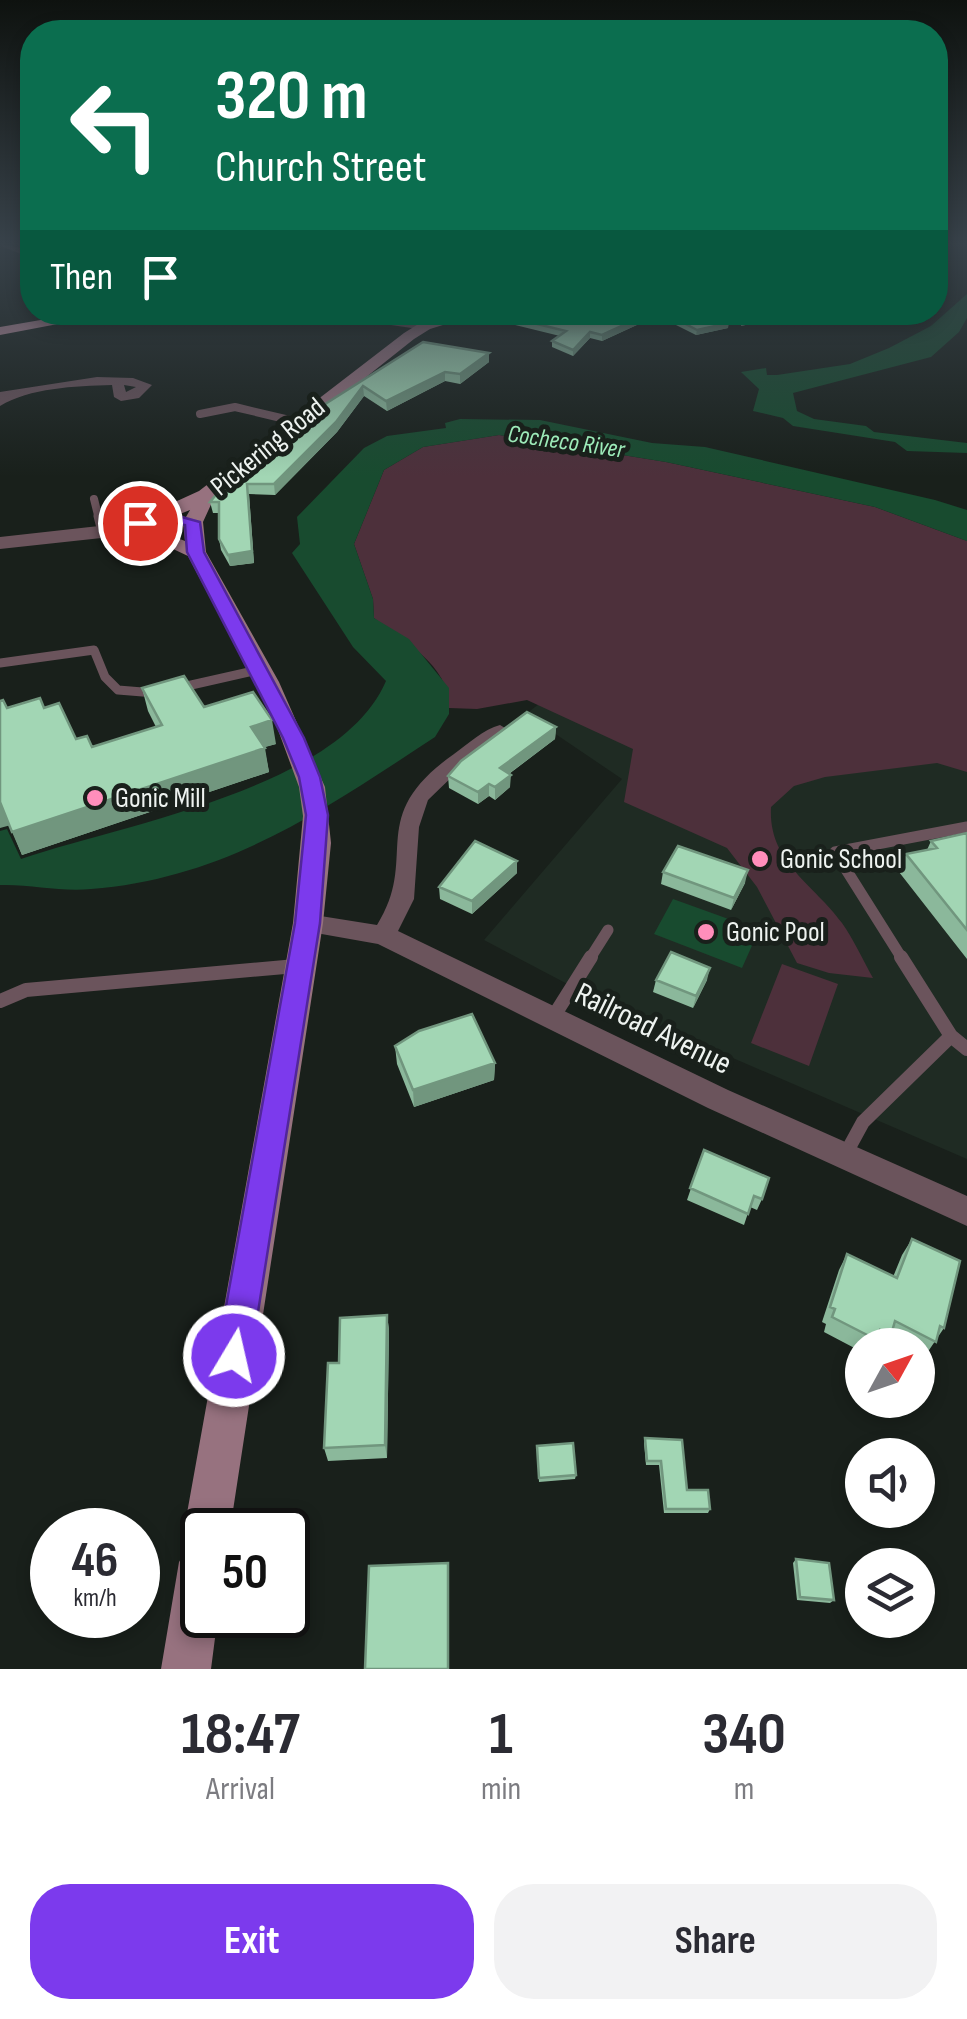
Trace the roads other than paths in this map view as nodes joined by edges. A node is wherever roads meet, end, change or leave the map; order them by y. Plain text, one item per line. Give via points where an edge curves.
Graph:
1 (37, 325) edge
2 (416, 325) edge
3 (428, 325) edge
4 (424, 326) junction
5 (0, 331) edge
6 (117, 381) dead end
7 (2, 398) edge
8 (200, 414) dead end
9 (298, 422) junction
10 (206, 495) junction
11 (94, 499) dead end
12 (192, 522) junction
13 (154, 525) junction
14 (111, 531) junction
15 (0, 543) edge
16 (196, 552) junction
17 (0, 664) edge
18 (258, 670) junction
19 (500, 731) edge
20 (967, 827) edge
21 (308, 923) junction
22 (608, 930) dead end
23 (384, 935) junction
24 (300, 965) junction
25 (0, 1002) edge
26 (552, 1019) junction
27 (951, 1036) junction
28 (967, 1048) edge
29 (845, 1156) junction
30 (967, 1211) edge
31 (211, 1508) edge
32 (191, 1638) edge
33 (186, 1669) edge

1 - 5 highway
2 - 4 street
3 - 4 main road, Pickering Road
4 - 9 main road, Pickering Road
6 - 7 street
8 - 9 lane via 230,407
9 - 10 main road, Pickering Road
10 - 12 main road, Pickering Road
10 - 13 main road
11 - 14 lane
12 - 13 street via 173,530
12 - 16 main road, Pickering Road
13 - 14 street
13 - 16 main road
14 - 15 street
16 - 18 main road, Pickering Road
17 - 18 lane via 94,650 110,684 145,695
18 - 21 main road, Pickering Road via 302,755 314,797
19 - 23 street via 414,807 403,908
20 - 27 lane via 835,852
21 - 23 street, Railroad Avenue
21 - 24 main road, Pickering Road
22 - 26 lane
23 - 26 street, Railroad Avenue
24 - 25 lane via 26,990
24 - 31 main road, Pickering Road
26 - 29 street, Railroad Avenue
27 - 28 lane
27 - 29 lane via 863,1122
29 - 30 street, Railroad Avenue
32 - 33 main road

